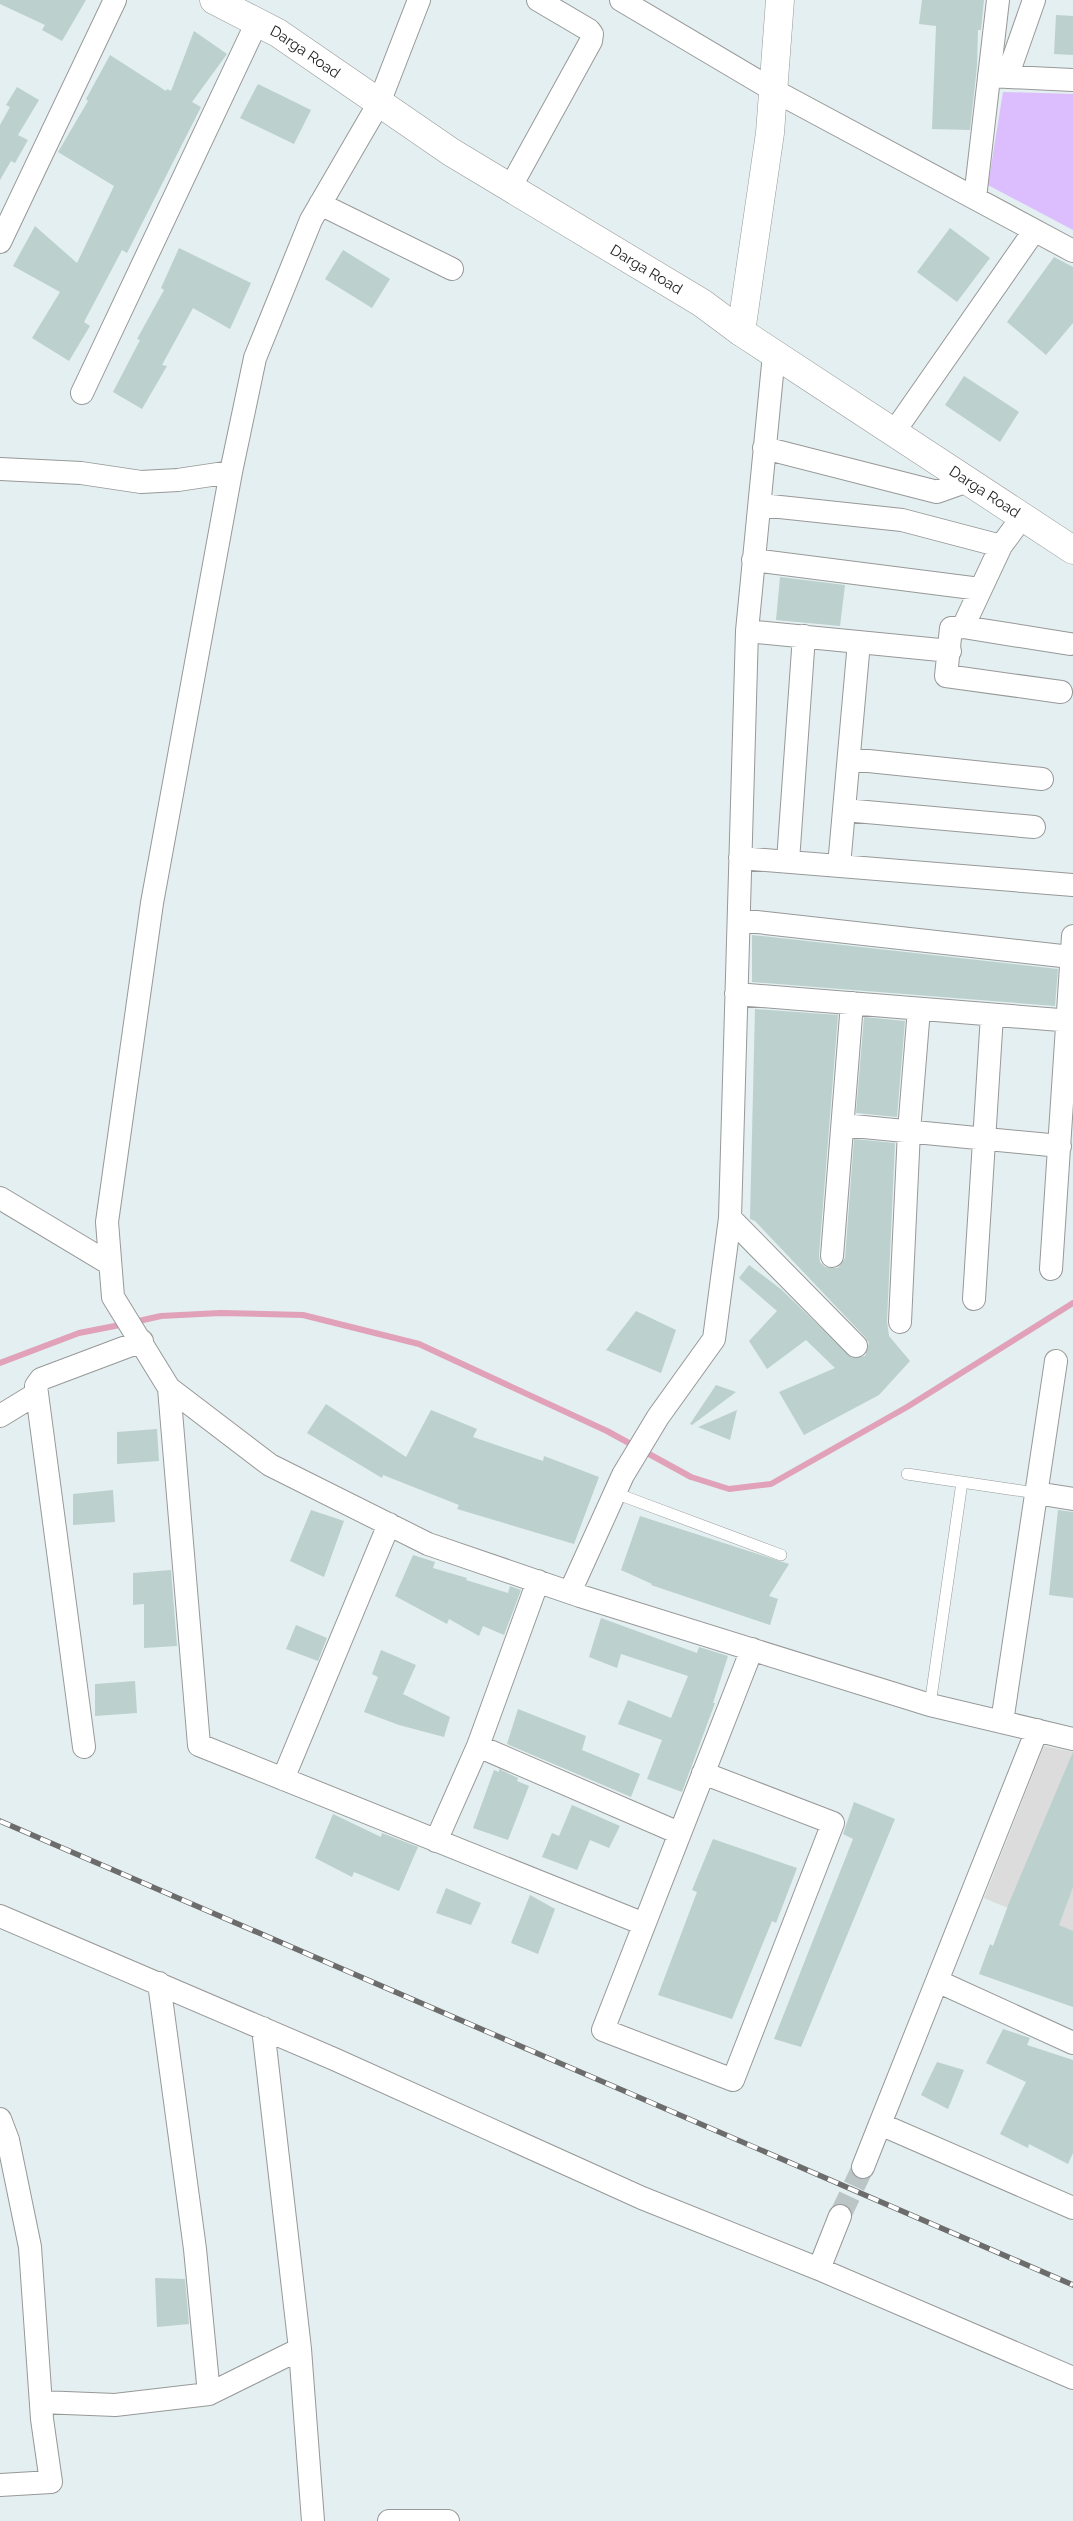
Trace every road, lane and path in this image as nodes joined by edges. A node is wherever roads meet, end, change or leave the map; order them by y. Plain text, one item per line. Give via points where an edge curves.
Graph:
1 (115, 0) edge
2 (214, 0) edge
3 (419, 0) edge
4 (538, 0) edge
5 (780, 0) edge
6 (998, 0) edge
7 (1034, 0) edge
8 (625, 1) edge
9 (257, 22) junction
10 (998, 77) junction
11 (1073, 80) edge
12 (773, 90) junction
13 (380, 103) junction
14 (510, 188) junction
15 (975, 198) junction
16 (320, 204) junction
17 (1034, 231) junction
18 (0, 242) edge
19 (1073, 251) edge
20 (452, 269) dead end
21 (741, 332) junction
22 (774, 354) junction
23 (82, 394) dead end
24 (894, 432) junction
25 (764, 448) junction
26 (0, 469) edge
27 (232, 472) junction
28 (968, 481) junction
29 (760, 505) junction
30 (1023, 516) junction
31 (1001, 546) junction
32 (1073, 550) edge
33 (753, 560) junction
34 (980, 589) junction
35 (963, 627) junction
36 (747, 631) junction
37 (804, 636) junction
38 (859, 642) junction
39 (1070, 644) dead end
40 (950, 651) junction
41 (1061, 692) dead end
42 (849, 759) junction
43 (1042, 779) dead end
44 (844, 810) junction
45 (1034, 828) dead end
46 (740, 858) junction
47 (788, 861) junction
48 (839, 866) junction
49 (1073, 885) edge
50 (739, 920) junction
51 (1072, 946) edge
52 (736, 994) junction
53 (852, 1003) junction
54 (919, 1009) junction
55 (992, 1015) junction
56 (1071, 1021) edge
57 (843, 1125) junction
58 (909, 1132) junction
59 (984, 1139) junction
60 (1060, 1146) junction
61 (0, 1198) edge
62 (730, 1218) junction
63 (832, 1256) dead end
64 (110, 1264) junction
65 (1051, 1268) dead end
66 (974, 1299) dead end
67 (900, 1322) dead end
68 (140, 1338) junction
69 (856, 1346) dead end
70 (1056, 1361) dead end
71 (169, 1388) junction
72 (36, 1394) junction
73 (0, 1416) edge
74 (907, 1474) dead end
75 (962, 1482) junction
76 (619, 1484) junction
77 (1036, 1494) junction
78 (1073, 1499) edge
79 (389, 1524) junction
80 (781, 1555) dead end
81 (538, 1581) junction
82 (570, 1592) junction
83 (752, 1649) junction
84 (930, 1704) junction
85 (1002, 1722) junction
86 (1037, 1730) junction
87 (1073, 1739) edge
88 (478, 1746) junction
89 (84, 1747) dead end
90 (703, 1773) junction
91 (283, 1779) junction
92 (679, 1833) junction
93 (436, 1841) junction
94 (0, 1916) edge
95 (644, 1924) junction
96 (937, 1981) junction
97 (159, 1984) junction
98 (263, 2028) junction
99 (1073, 2043) edge
100 (0, 2119) edge
101 (880, 2124) junction
102 (863, 2167) tunnel mouth
103 (1073, 2208) edge
104 (840, 2216) tunnel mouth
105 (819, 2269) junction
106 (300, 2348) junction
107 (1073, 2378) edge
108 (209, 2394) junction
109 (41, 2402) junction
110 (0, 2485) edge
111 (313, 2521) edge
112 (389, 2521) edge
113 (448, 2521) edge

1 - 18 street
2 - 9 street, Darga Road
3 - 13 street
4 - 14 street via 590,30 591,41
5 - 12 street
6 - 10 street
7 - 10 street
8 - 12 street
9 - 13 street, Darga Road
9 - 23 street
10 - 11 street
10 - 15 street
12 - 15 street
12 - 21 street via 770,133
13 - 14 street, Darga Road
13 - 16 street
14 - 21 street, Darga Road via 702,303
15 - 17 street
16 - 20 street
16 - 27 street via 255,358
17 - 19 street
17 - 24 street
21 - 22 street, Darga Road
22 - 24 street, Darga Road
22 - 25 street
24 - 28 street, Darga Road
25 - 28 street via 937,492
25 - 29 street
26 - 27 street via 81,473 141,482
27 - 64 street via 152,904 107,1222
28 - 30 street, Darga Road
29 - 31 street via 902,520
29 - 33 street
30 - 31 street
30 - 32 street, Darga Road
31 - 34 street
33 - 34 street
33 - 36 street
34 - 35 street
35 - 39 street
35 - 40 street via 951,628
36 - 37 street
36 - 46 street
37 - 38 street
37 - 47 street
38 - 40 street
38 - 42 street
40 - 41 street via 946,676
42 - 43 street
42 - 44 street
44 - 45 street
44 - 48 street
46 - 47 street
46 - 50 street
47 - 48 street
48 - 49 street
50 - 51 street
50 - 52 street
51 - 56 street
52 - 53 street
52 - 62 street
53 - 54 street
53 - 57 street
54 - 55 street
54 - 58 street
55 - 56 street
55 - 59 street
56 - 60 street
57 - 58 street
57 - 63 street
58 - 59 street
58 - 67 street
59 - 60 street
59 - 66 street
60 - 65 street
61 - 64 street
62 - 69 street
62 - 76 street via 714,1339 658,1418
64 - 68 street via 113,1297
68 - 71 street
68 - 72 street via 41,1380 36,1386
70 - 77 street
71 - 79 street via 270,1465
71 - 91 street via 199,1745
72 - 73 street
72 - 89 street
74 - 75 lane
75 - 77 lane
75 - 84 lane
76 - 80 lane
76 - 82 street
77 - 78 street
77 - 85 street
79 - 81 street via 428,1544
79 - 91 street
81 - 82 street
81 - 88 street
82 - 83 street
83 - 84 street
83 - 90 street
84 - 85 street
85 - 86 street
86 - 87 street
86 - 96 street
88 - 92 street
88 - 93 street
90 - 92 street
90 - 95 street via 833,1823 733,2080 603,2030
91 - 93 street
92 - 95 street
93 - 95 street
94 - 97 street
96 - 99 street
96 - 101 street
97 - 98 street
97 - 108 street via 195,2249
98 - 105 street via 642,2198
98 - 106 street
100 - 109 street via 8,2140 30,2247
101 - 102 street
101 - 103 street
104 - 105 street
105 - 107 street
106 - 108 street
106 - 111 street
108 - 109 street via 115,2405
109 - 110 street via 51,2482
112 - 113 street

